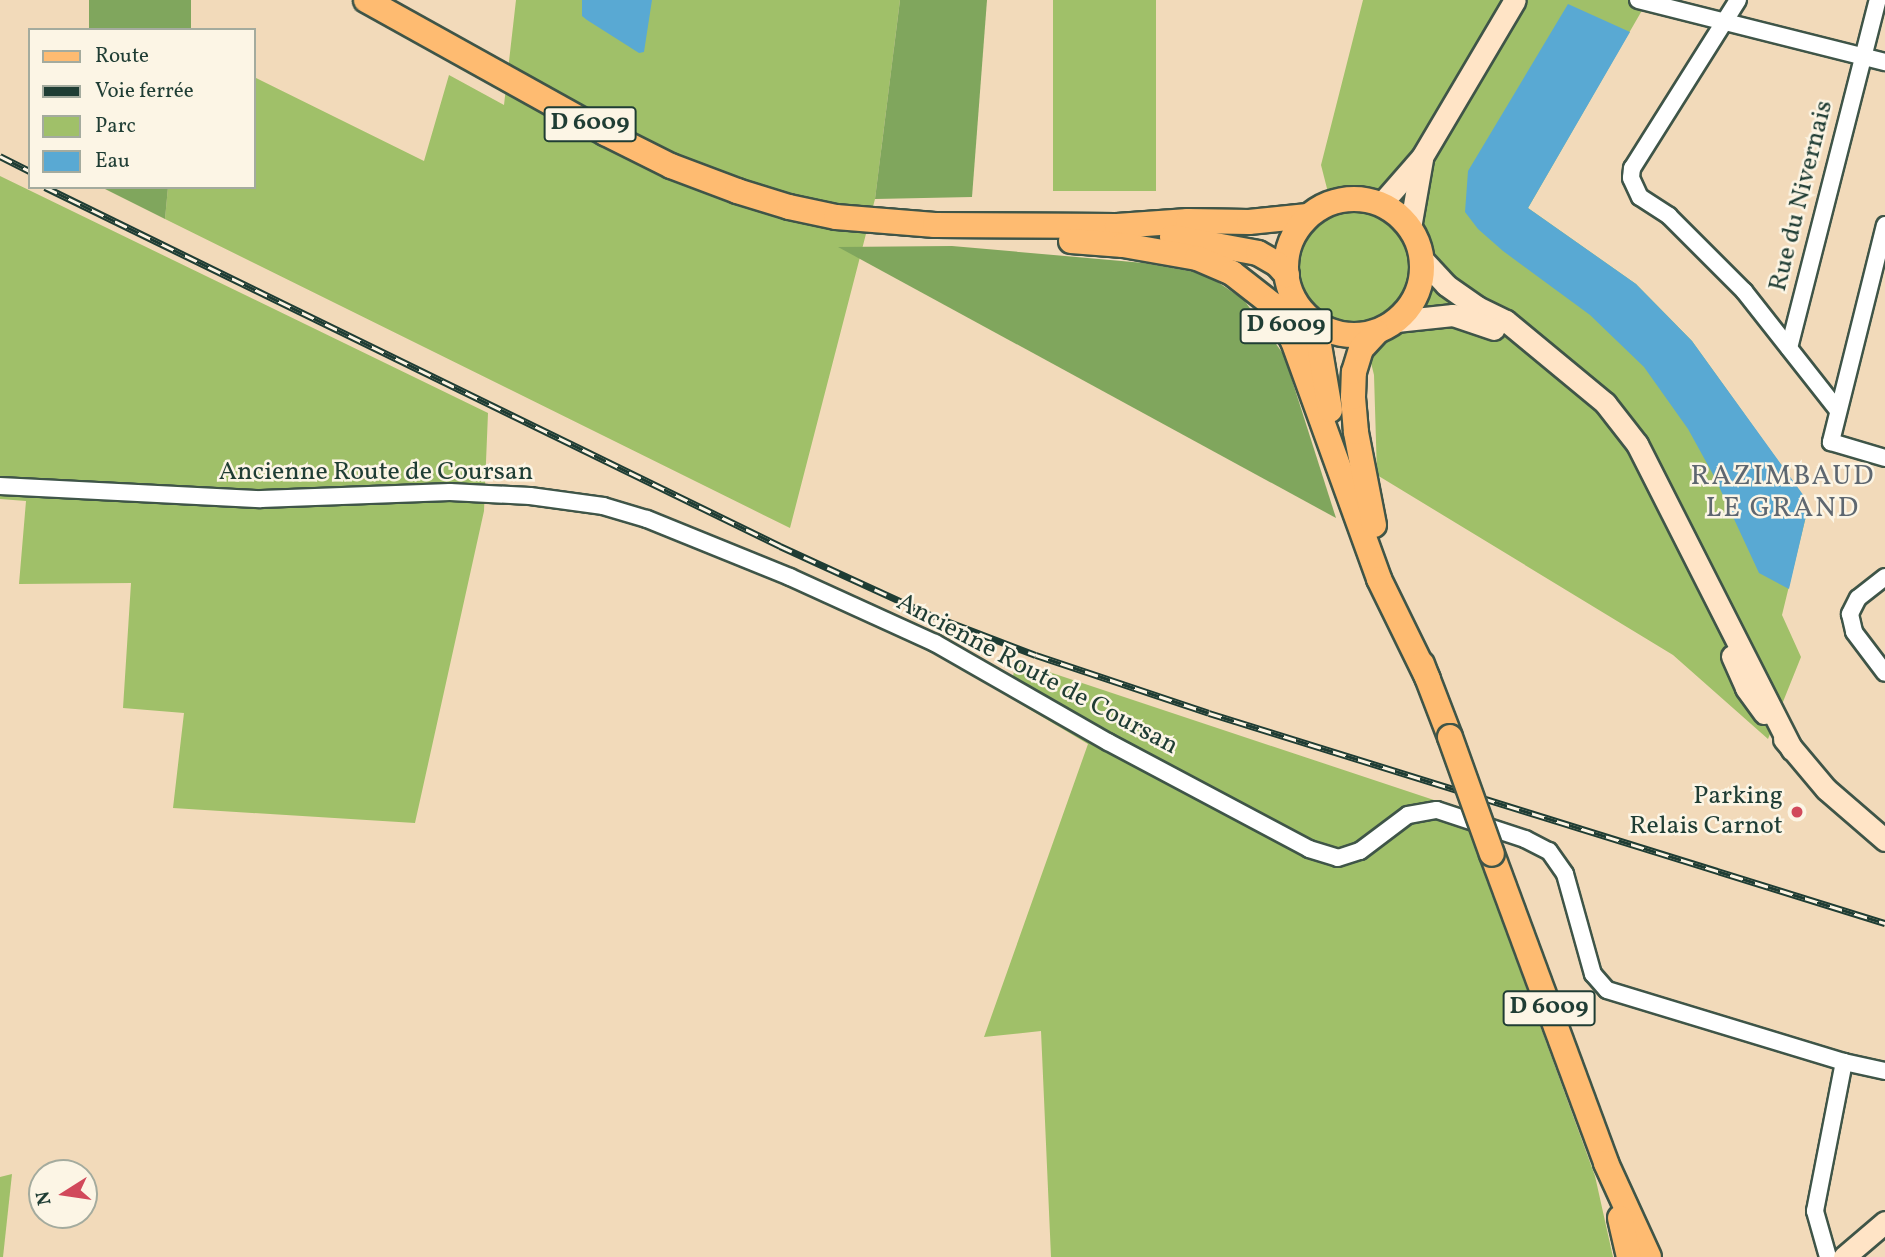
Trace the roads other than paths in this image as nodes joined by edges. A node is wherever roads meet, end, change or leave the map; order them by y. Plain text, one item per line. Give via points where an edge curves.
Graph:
1 (366, 0) edge
2 (1515, 0) edge
3 (1638, 0) edge
4 (1738, 0) edge
5 (1878, 0) edge
6 (1726, 21) junction
7 (1863, 57) junction
8 (1885, 62) edge
9 (1422, 157) junction
10 (1381, 204) junction
11 (1308, 216) junction
12 (934, 225) junction
13 (1117, 226) junction
14 (1410, 228) junction
15 (1884, 235) edge
16 (1422, 259) junction
17 (1287, 275) junction
18 (1309, 319) junction
19 (1387, 327) junction
20 (1789, 348) junction
21 (1541, 350) junction
22 (1837, 409) junction
23 (1885, 458) edge
24 (0, 486) edge
25 (1381, 555) junction
26 (1885, 577) edge
27 (1885, 673) edge
28 (1428, 679) junction
29 (1885, 840) edge
30 (1844, 1062) junction
31 (1885, 1071) edge
32 (1606, 1163) junction
33 (1885, 1222) edge
34 (1629, 1257) edge
35 (1649, 1257) edge
36 (1828, 1257) edge
37 (1844, 1257) edge

1 - 12 main road, D 6009 via 605,133 703,180 836,217
2 - 9 main road
3 - 6 street
4 - 6 street
5 - 7 street, Rue du Nivernais
6 - 7 street
6 - 20 street via 1632,168 1631,178 1640,197 1669,216 1744,291
7 - 8 street
7 - 20 street, Rue du Nivernais
9 - 10 main road
9 - 14 main road
10 - 11 main road via 1343,200
10 - 14 main road
11 - 13 main road, D 6009
11 - 17 main road via 1291,241
12 - 13 main road, D 6009
12 - 28 main road, D 6009 via 1123,245 1197,258 1232,273 1261,293 1293,341 1379,579
13 - 17 main road, D 6009 via 1258,253
14 - 16 main road
15 - 22 street
16 - 19 main road via 1419,291 1408,309
16 - 21 main road via 1446,285 1506,321
17 - 18 main road via 1293,298
18 - 19 main road via 1352,336
18 - 25 main road, D 6009 via 1319,345 1331,418 1356,498
19 - 21 main road via 1453,315
19 - 25 main road, D 6009 via 1361,349 1353,397 1366,491
20 - 22 street
21 - 29 main road via 1605,403 1637,444 1690,550 1746,688 1826,789
22 - 23 street via 1831,442
24 - 30 street, Ancienne Route de Coursan via 261,499 450,492 530,496 603,506 647,519 935,643 1309,849 1338,858 1360,851 1408,815 1437,810 1525,839 1549,851 1565,874 1593,974 1607,990
25 - 28 main road, D 6009
26 - 27 street via 1858,598 1850,614 1854,632
28 - 32 main road, D 6009, bridge
30 - 31 street, Ancienne Route de Coursan
30 - 36 street via 1815,1211
32 - 34 main road, D 6009
32 - 35 main road, D 6009
33 - 37 main road

